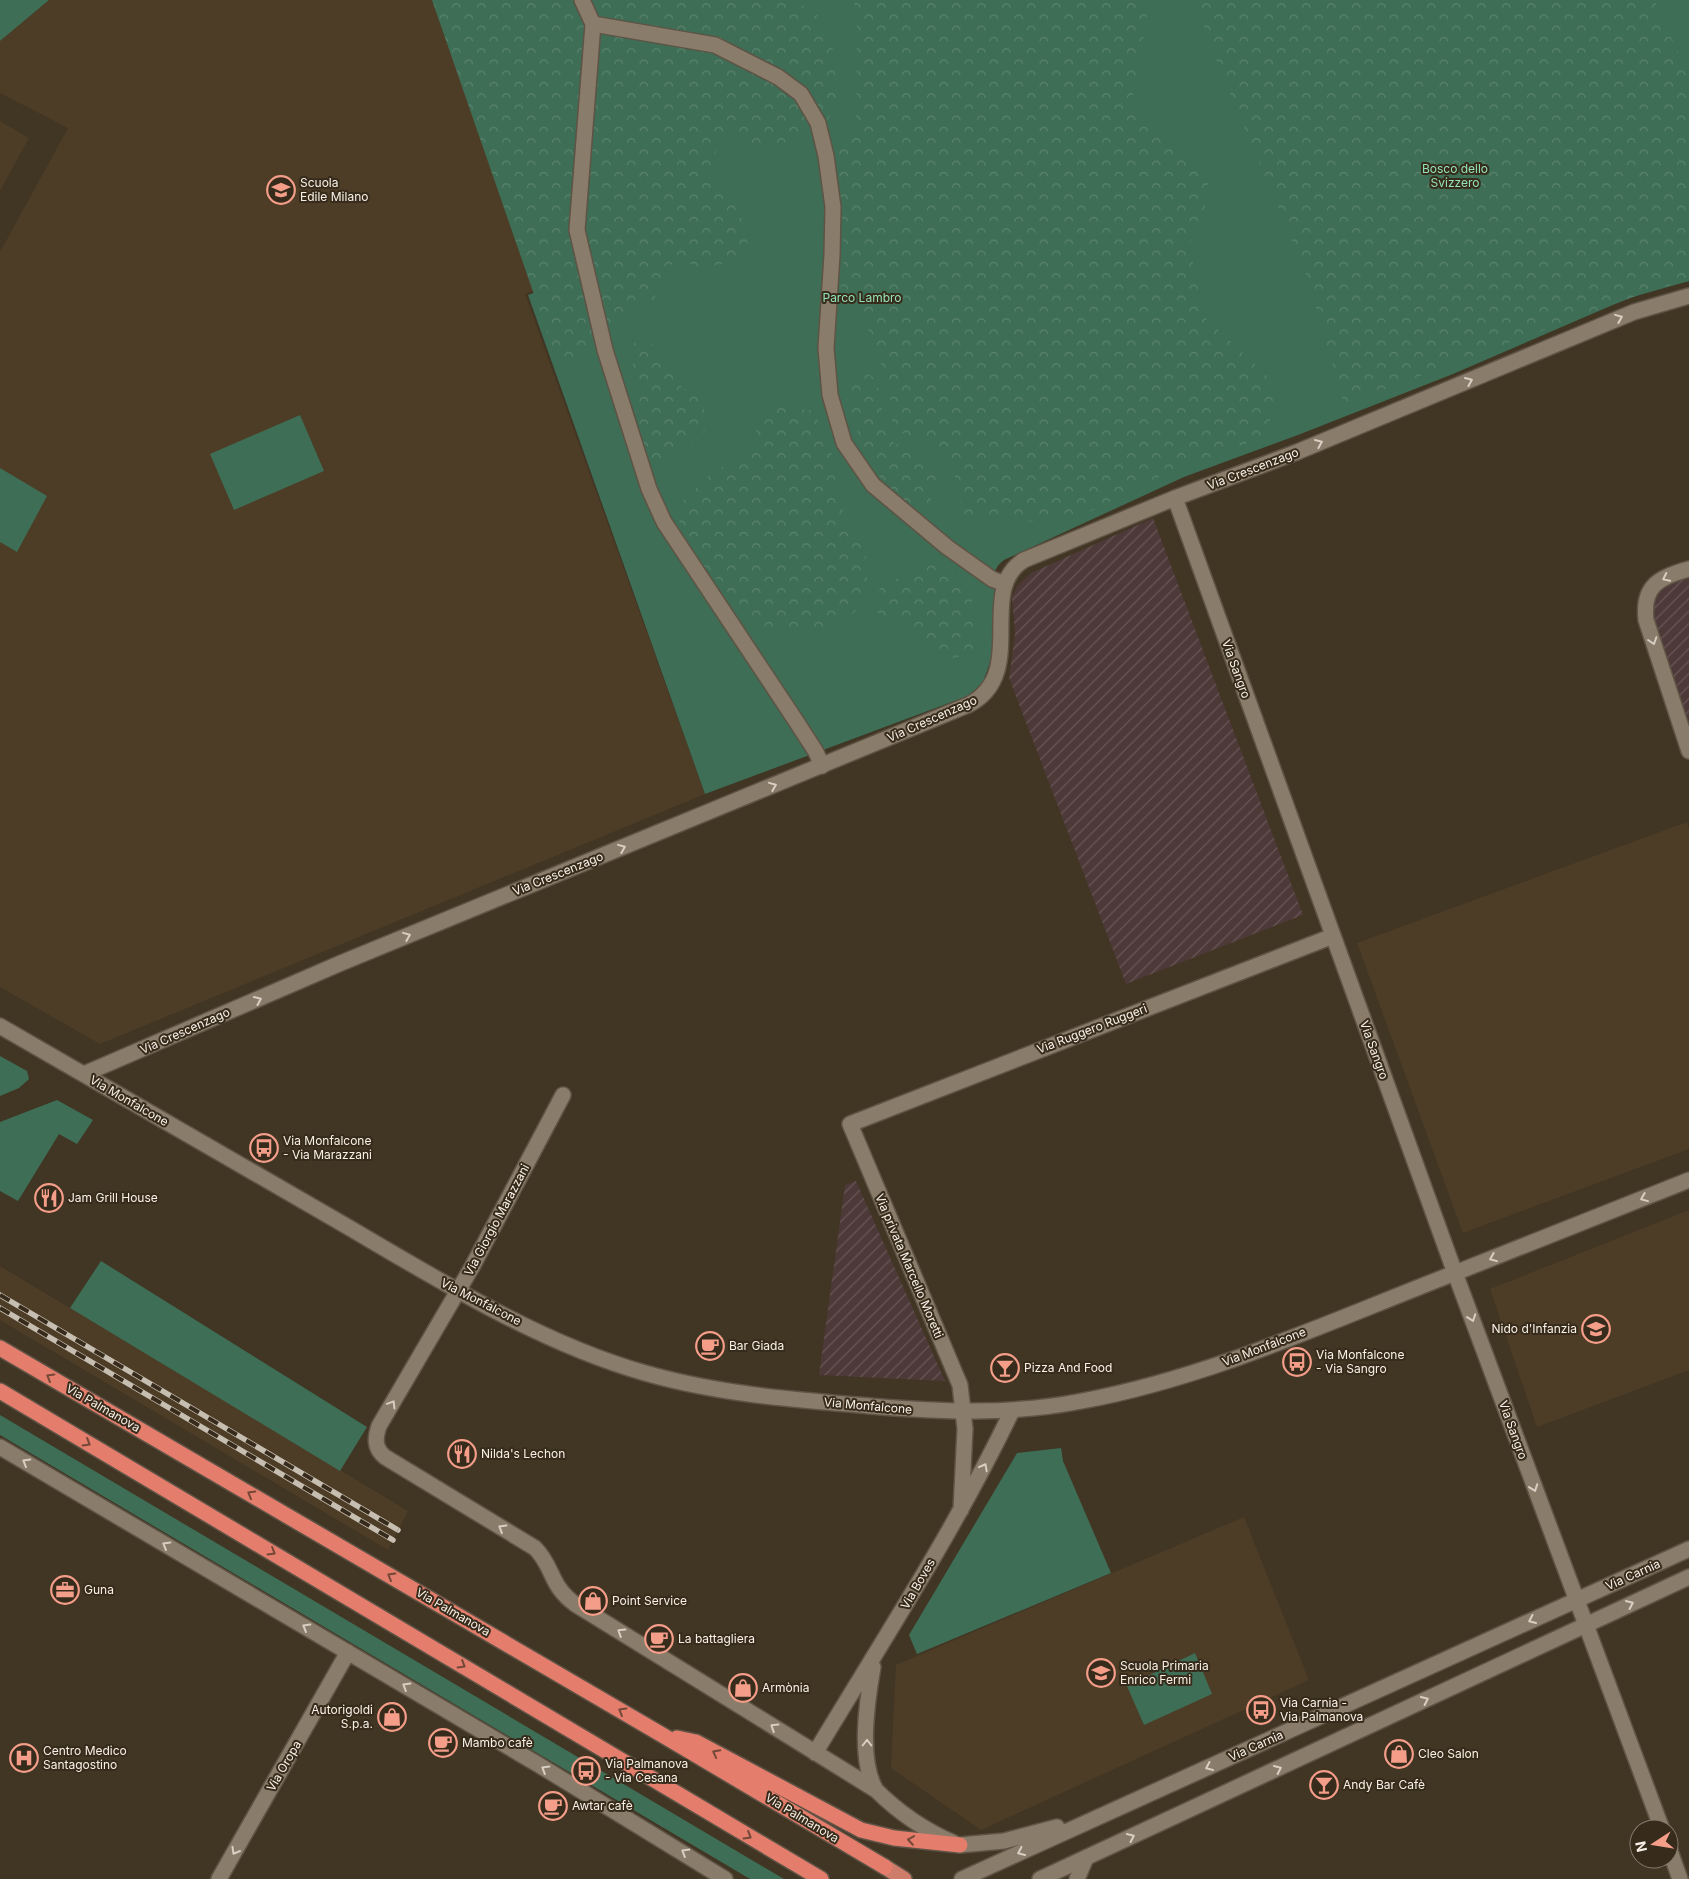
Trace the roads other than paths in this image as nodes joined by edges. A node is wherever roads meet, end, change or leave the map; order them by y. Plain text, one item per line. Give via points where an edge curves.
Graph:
1 (582, 0) edge
2 (594, 24) junction
3 (1689, 296) edge
4 (1175, 498) junction
5 (1689, 569) edge
6 (1005, 584) junction
7 (1689, 751) edge
8 (822, 766) junction
9 (1332, 936) junction
10 (0, 1026) edge
11 (84, 1074) junction
12 (563, 1095) dead end
13 (852, 1122) joint
14 (1689, 1180) edge
15 (1455, 1273) junction
16 (458, 1291) junction
17 (0, 1348) edge
18 (0, 1391) edge
19 (1012, 1411) junction
20 (965, 1412) junction
21 (0, 1447) edge
22 (961, 1510) junction
23 (1689, 1549) edge
24 (1689, 1577) edge
25 (1576, 1600) junction
26 (1586, 1624) junction
27 (348, 1652) junction
28 (875, 1658) junction
29 (664, 1736) junction
30 (815, 1752) junction
31 (876, 1790) junction
32 (1098, 1818) junction
33 (1658, 1819) edge
34 (960, 1845) junction
35 (1086, 1858) junction
36 (885, 1867) joint
37 (219, 1879) edge
38 (726, 1879) edge
39 (821, 1879) edge
40 (904, 1879) edge
41 (962, 1879) edge
42 (1040, 1879) edge
43 (1077, 1879) edge

1 - 2 street
2 - 6 street via 715,46 778,77 800,94 818,123 832,199 826,348 830,395 844,443 872,485 947,548 992,580
2 - 8 street via 577,230 604,350 649,488 664,522 796,720
4 -> 3 street, Via Crescenzago via 1297,452 1634,312
4 - 6 street, Via Crescenzago via 1030,557 1013,569
4 - 9 street, Via Sangro
5 -> 7 street via 1656,583 1647,594 1644,608
6 - 8 street, Via Crescenzago via 999,663 993,682 981,696 961,708
11 -> 8 street, Via Crescenzago via 341,963
9 - 13 street, Via Ruggero Ruggeri
9 - 15 street, Via Sangro
10 - 11 street, Via Monfalcone
11 - 16 street, Via Monfalcone
12 - 16 street, Via Giorgio Marazzani
13 - 20 street, Via privata Marcello Moretti via 850,1127 959,1381
14 -> 15 street, Via Monfalcone
15 - 19 street, Via Monfalcone via 1173,1379 1082,1402
15 -> 25 street, Via Sangro
16 - 20 street, Via Monfalcone via 591,1354 663,1378 775,1398
30 -> 16 street, Via Giorgio Marazzani via 575,1604 559,1590 542,1554 535,1548 384,1457 377,1448 379,1426
29 -> 17 highway, Via Palmanova
18 -> 39 highway
19 - 20 street, Via Monfalcone
22 -> 19 street, Via Boves
20 - 22 street, Via Boves
27 -> 21 street
22 - 28 street, Via Boves
23 - 25 street, Via Carnia
26 -> 24 street, Via Carnia
25 - 26 street
25 -> 32 street, Via Carnia
26 - 33 street
35 -> 26 street, Via Carnia
27 -> 37 street, Via Oropa
38 -> 27 street
28 - 30 street, Via Boves
31 -> 28 street, Via Boves via 866,1764 868,1697
34 -> 29 highway via 894,1838 861,1830 696,1742
29 - 36 highway, Via Palmanova
30 - 31 street
31 - 34 street via 920,1827
32 - 34 street via 1004,1841
32 -> 41 street, Via Carnia
35 - 42 street, Via Carnia
35 - 43 street
36 - 40 main road, Via Palmanova

